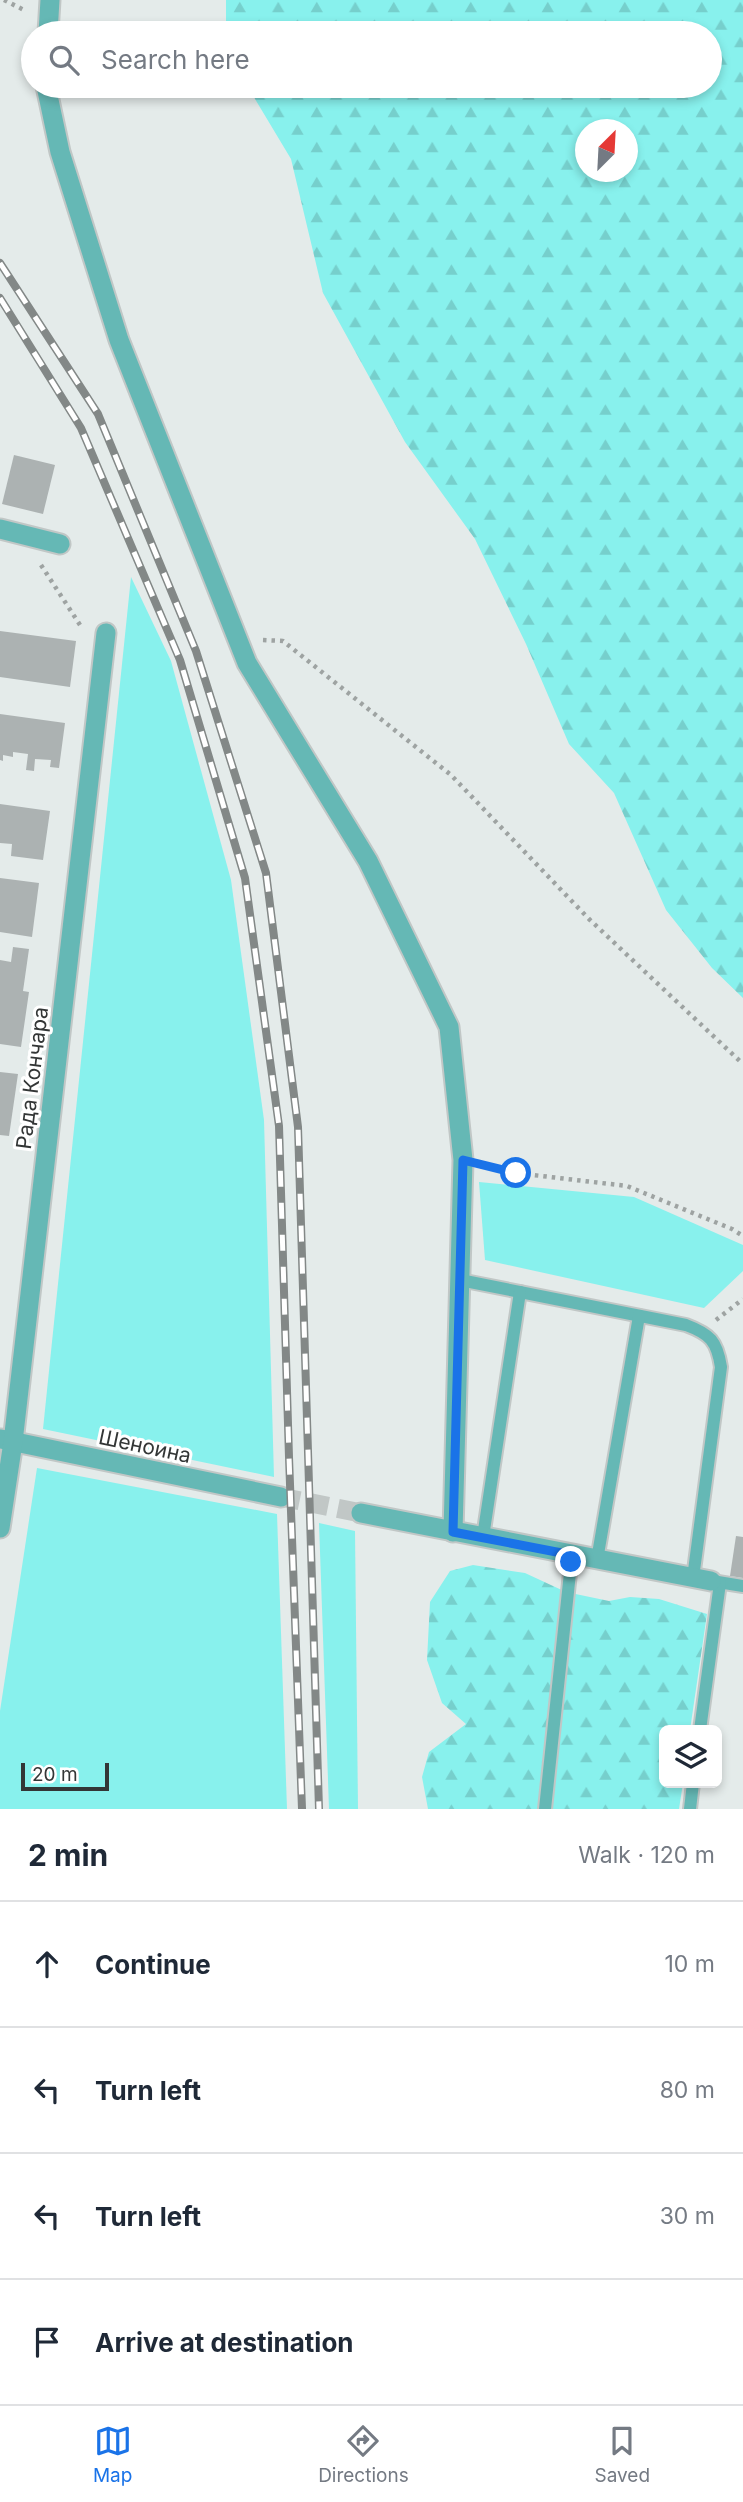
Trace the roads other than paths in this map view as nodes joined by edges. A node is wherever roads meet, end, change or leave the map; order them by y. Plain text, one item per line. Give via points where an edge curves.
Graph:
1 (50, 0) edge
2 (49, 21) edge
3 (49, 98) edge
4 (6, 530) edge
5 (60, 544) dead end
6 (106, 633) dead end
7 (460, 1280) junction
8 (520, 1292) junction
9 (639, 1316) junction
10 (7, 1441) edge
11 (281, 1497) tunnel mouth
12 (362, 1513) tunnel mouth
13 (0, 1528) edge
14 (453, 1532) junction
15 (483, 1537) junction
16 (572, 1555) junction
17 (597, 1560) junction
18 (708, 1581) junction
19 (743, 1586) edge
20 (700, 1725) edge
21 (692, 1788) edge
22 (545, 1809) edge
23 (690, 1809) edge

1 - 2 street
3 - 7 street via 60,152 119,340 247,663 368,860 449,1027 463,1160
4 - 5 street
6 - 10 street, Рада Кончара
7 - 8 lane
7 - 14 street
8 - 9 lane
8 - 15 lane
9 - 17 lane
9 - 18 lane via 702,1331 719,1352
10 - 11 street, Шеноина
10 - 13 street, Рада Кончара
12 - 14 street
14 - 15 street
15 - 16 street
16 - 17 street
16 - 22 lane
17 - 18 street
18 - 19 lane
18 - 20 lane
21 - 23 lane

